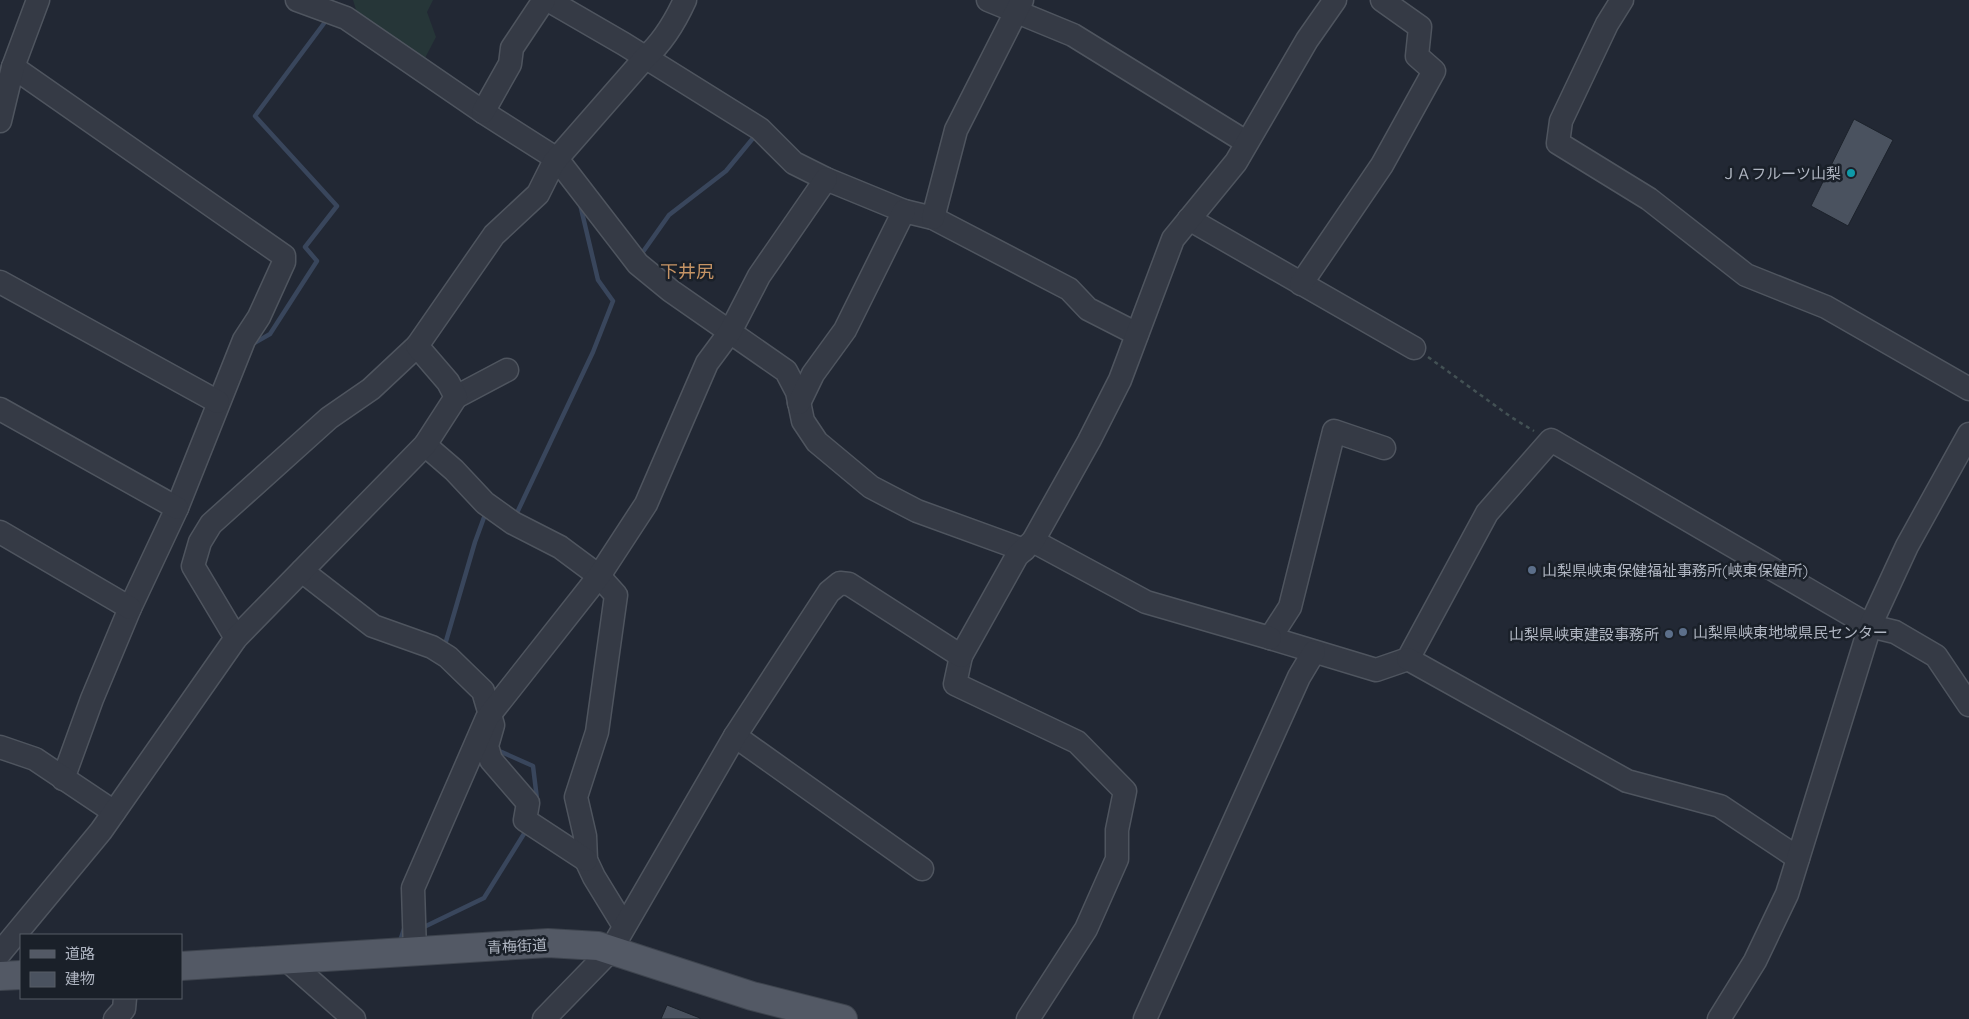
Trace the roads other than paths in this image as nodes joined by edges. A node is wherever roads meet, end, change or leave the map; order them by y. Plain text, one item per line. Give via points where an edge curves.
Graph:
1 (38, 0) edge
2 (297, 0) edge
3 (544, 0) edge
4 (548, 0) edge
5 (685, 0) edge
6 (988, 0) edge
7 (1336, 0) edge
8 (1382, 0) edge
9 (1622, 0) edge
10 (1020, 5) edge
11 (645, 58) junction
12 (13, 67) junction
13 (484, 112) junction
14 (0, 121) edge
15 (1246, 142) junction
16 (553, 167) junction
17 (826, 179) junction
18 (904, 211) junction
19 (933, 218) junction
20 (1189, 219) junction
21 (0, 282) edge
22 (1301, 284) junction
23 (730, 332) junction
24 (1137, 334) junction
25 (417, 346) junction
26 (1414, 348) road end
27 (507, 370) dead end
28 (1969, 388) edge
29 (456, 397) junction
30 (218, 402) junction
31 (799, 403) junction
32 (0, 409) edge
33 (1969, 434) edge
34 (425, 445) junction
35 (1384, 448) dead end
36 (177, 508) junction
37 (0, 532) edge
38 (1028, 545) junction
39 (302, 571) junction
40 (599, 576) junction
41 (130, 608) junction
42 (1870, 626) junction
43 (236, 638) junction
44 (1270, 638) junction
45 (1314, 652) junction
46 (961, 656) junction
47 (1408, 660) junction
48 (1969, 704) edge
49 (490, 713) junction
50 (735, 736) junction
51 (0, 747) edge
52 (64, 779) junction
53 (114, 812) junction
54 (1798, 858) junction
55 (586, 860) junction
56 (922, 869) dead end
57 (617, 938) junction
58 (415, 952) junction
59 (0, 953) edge
60 (288, 960) junction
61 (182, 966) edge
62 (20, 975) edge
63 (0, 976) edge
64 (125, 999) edge
65 (838, 1018) edge
66 (115, 1019) edge
67 (354, 1019) edge
68 (544, 1019) edge
69 (1028, 1019) edge
70 (1145, 1019) edge
71 (1719, 1019) edge

1 - 12 street
2 - 13 street via 346,18
3 - 13 street via 512,48 510,64
4 - 11 street
5 - 11 street via 658,47
6 - 10 street
7 - 15 street via 1307,40
8 - 22 street via 1420,27 1417,56 1434,71 1382,165
9 - 28 street via 1607,24 1561,121 1558,144 1649,199 1746,275 1826,306
10 - 15 street via 1048,26 1073,35
10 - 19 street via 956,130
11 - 16 street
11 - 17 street via 760,129 794,163
12 - 14 street
12 - 30 street via 284,256
13 - 16 street
15 - 20 street via 1236,162
16 - 23 street via 638,264
16 - 25 street via 538,194 494,235
17 - 18 street
17 - 23 street via 759,276
18 - 19 street
18 - 31 street via 844,330 813,374
19 - 24 street via 1069,289 1088,309
20 - 22 street
20 - 24 street via 1173,239
21 - 30 street
22 - 26 street
23 - 31 street via 786,371
23 - 40 street via 707,363 646,504
24 - 38 street via 1120,380 1089,441
25 - 29 street via 448,382
25 - 43 street via 372,389 329,418 211,524 200,542 192,566
27 - 29 street
29 - 34 street
30 - 36 street
31 - 38 street via 802,421 817,442 871,488 917,511
32 - 36 street
33 - 42 street via 1907,546
34 - 39 street
34 - 40 street via 454,470 485,504 513,523 560,547
35 - 44 street via 1334,431 1290,607
36 - 41 street
37 - 41 street
38 - 44 street via 1146,602
38 - 46 street via 1016,556
39 - 43 street
39 - 49 street via 373,626 432,647 448,657 483,691
40 - 49 street
40 - 55 street via 616,595 597,732 576,797 585,836
41 - 52 street via 92,699
42 - 47 street via 1551,440 1486,513
42 - 48 street via 1895,632 1936,656
42 - 54 street
43 - 53 street
44 - 45 street
45 - 47 street via 1376,670
45 - 70 street via 1298,677
46 - 50 street via 849,584 840,583 829,592
46 - 69 street via 954,684 1077,742 1125,791 1117,830 1117,859 1086,929
47 - 54 street via 1627,781 1720,806
49 - 55 street via 493,726 486,746 491,760 528,803 525,820
49 - 58 street via 413,888
50 - 56 street
50 - 57 street
51 - 52 street via 35,759
52 - 53 street
53 - 59 street
54 - 71 street via 1787,894 1755,961
55 - 57 street
57 - 58 main road, 青梅街道 via 598,946 548,944
57 - 65 main road, 青梅街道 via 752,996
57 - 68 street
58 - 60 main road, 青梅街道
60 - 61 main road, 青梅街道
60 - 67 street
62 - 63 main road
64 - 66 street via 124,1009

